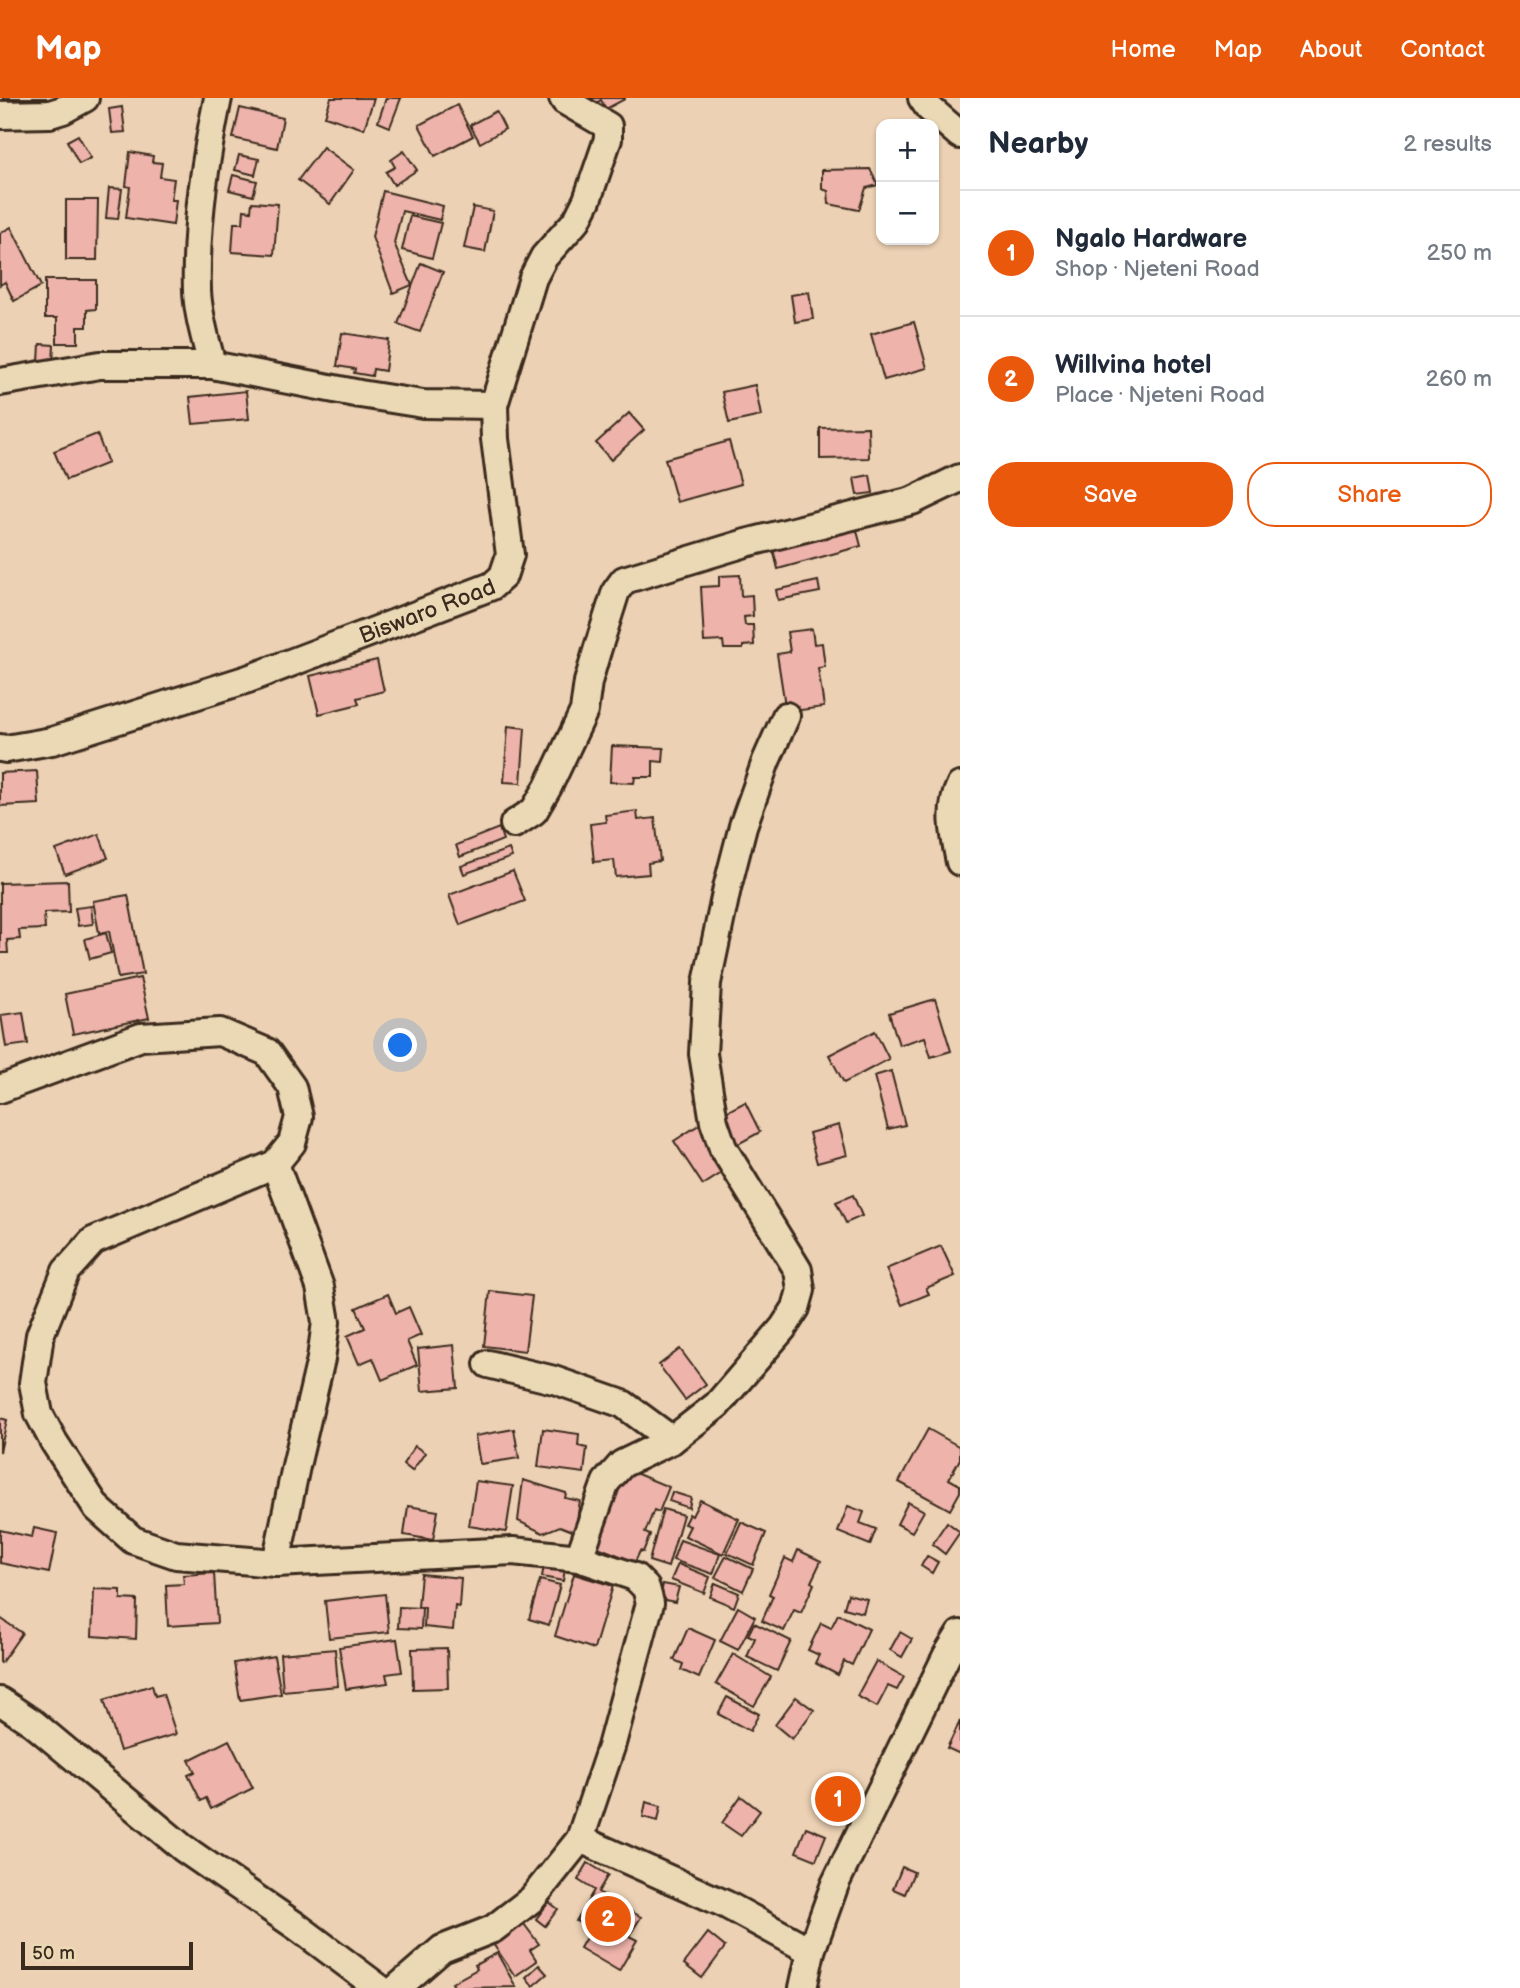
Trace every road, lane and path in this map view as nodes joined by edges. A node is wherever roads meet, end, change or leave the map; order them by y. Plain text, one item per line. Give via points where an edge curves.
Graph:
1 (85, 98) edge
2 (218, 98) edge
3 (563, 98) edge
4 (922, 98) edge
5 (0, 115) edge
6 (960, 135) edge
7 (212, 365) junction
8 (0, 382) edge
9 (494, 405) junction
10 (960, 478) edge
11 (786, 716) dead end
12 (0, 748) edge
13 (960, 786) edge
14 (514, 824) dead end
15 (960, 862) edge
16 (0, 1089) edge
17 (275, 1164) junction
18 (488, 1364) dead end
19 (672, 1440) junction
20 (579, 1558) junction
21 (276, 1563) junction
22 (960, 1634) edge
23 (0, 1701) edge
24 (580, 1839) junction
25 (811, 1951) junction
26 (379, 1988) edge
27 (397, 1988) edge
28 (803, 1988) edge

1 - 5 street via 50,114
2 - 7 street via 203,189 197,293
3 - 9 street, Biswaro Road via 608,127 608,139 577,220 544,257 533,278
4 - 6 street
7 - 8 street via 100,365
7 - 9 street via 423,404
9 - 12 street, Biswaro Road via 510,555 503,576 492,586 248,678 52,741
10 - 14 street via 912,501 624,580 616,591 597,652 584,711 534,811
11 - 19 street via 761,774 730,876 708,983 703,1054 723,1148 798,1270 800,1290 796,1308 783,1328 717,1405
13 - 15 street via 953,828
16 - 17 street via 141,1037 220,1032 268,1052 292,1087 299,1117 292,1143
17 - 21 street via 320,1287 326,1322
17 - 21 street via 93,1241 66,1271 40,1335 33,1383 39,1415 54,1442 97,1508 133,1540 176,1555
18 - 19 street via 623,1404
19 - 20 street via 622,1464 606,1482
20 - 21 street via 513,1551
20 - 24 street via 635,1577 646,1588 650,1603 611,1747
22 - 25 street via 835,1884
23 - 26 street via 33,1723 183,1848
24 - 25 street via 725,1904
24 - 27 street via 532,1899 493,1929 442,1949
25 - 28 street

